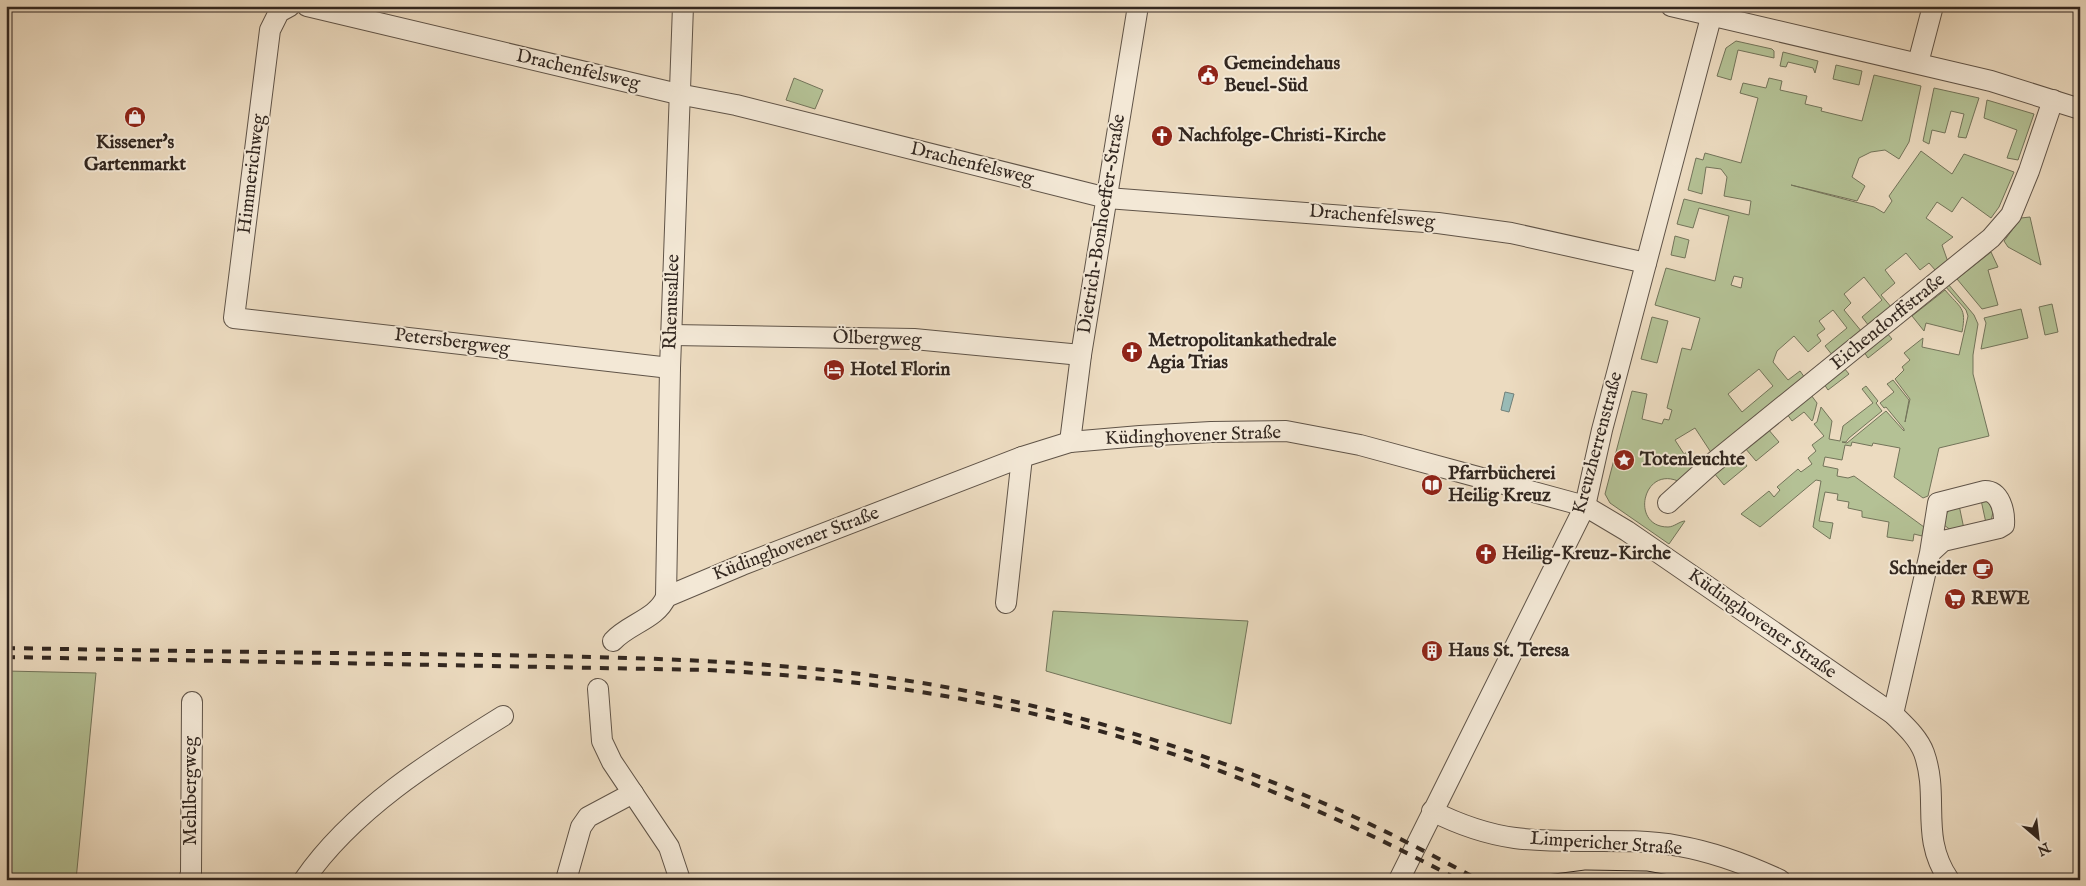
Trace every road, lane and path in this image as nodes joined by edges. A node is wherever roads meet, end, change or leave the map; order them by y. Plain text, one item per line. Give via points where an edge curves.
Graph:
1 (290, 6) edge
2 (307, 6) edge
3 (683, 6) edge
4 (1138, 6) edge
5 (1671, 6) edge
6 (1932, 6) edge
7 (1713, 10) edge
8 (1918, 63) junction
9 (678, 94) junction
10 (2053, 100) junction
11 (2080, 108) edge
12 (1107, 198) junction
13 (1646, 263) junction
14 (234, 318) joint
15 (672, 335) junction
16 (1081, 355) junction
17 (670, 368) junction
18 (1070, 442) junction
19 (1022, 457) junction
20 (1668, 503) dead end
21 (1585, 506) junction
22 (1930, 553) dead end
23 (666, 597) junction
24 (1006, 603) dead end
25 (612, 641) dead end
26 (598, 689) dead end
27 (192, 702) dead end
28 (1893, 714) junction
29 (503, 716) dead end
30 (633, 793) junction
31 (1432, 811) junction
32 (189, 880) edge
33 (304, 880) edge
34 (566, 880) edge
35 (680, 880) edge
36 (1398, 880) edge
37 (1780, 880) edge
38 (1949, 880) edge

1 - 14 street, Himmerichweg via 279,12 270,30
2 - 9 street, Drachenfelsweg
3 - 9 street, Rhenusallee
4 - 12 street, Dietrich-Bonhoeffer-Straße
5 - 7 street
6 - 8 street
7 - 8 street
7 - 13 street, Kreuzherrenstraße
8 - 10 street via 1991,80
9 - 12 street, Drachenfelsweg via 736,105
9 - 15 street, Rhenusallee
10 - 11 street
10 - 20 street, Eichendorffstraße via 2010,215 1991,238
12 - 13 street, Drachenfelsweg via 1438,223 1511,233
12 - 16 street, Dietrich-Bonhoeffer-Straße
13 - 21 street, Kreuzherrenstraße
14 - 17 street, Petersbergweg
15 - 16 street, Ölbergweg via 914,339
15 - 17 street, Rhenusallee
16 - 18 street, Dietrich-Bonhoeffer-Straße
17 - 23 street, Rhenusallee
18 - 19 street, Küdinghovener Straße
18 - 21 street, Küdinghovener Straße via 1211,432 1286,431 1360,445
19 - 23 street, Küdinghovener Straße
19 - 24 street
21 - 28 street, Küdinghovener Straße via 1627,531
21 - 31 street, Kreuzherrenstraße
22 - 28 street
23 - 25 street, Küdinghovener Straße via 658,610
26 - 30 street via 602,741
27 - 32 street, Mehlbergweg
28 - 38 street, Küdinghovener Straße via 1912,732 1924,751 1930,780 1932,838 1936,858
29 - 33 street via 447,751 359,819 327,850
30 - 34 street via 588,817 581,827
30 - 35 street via 668,847
31 - 36 street, Kreuzherrenstraße
31 - 37 street, Limpericher Straße via 1478,830 1514,838 1631,841 1678,846 1754,868

